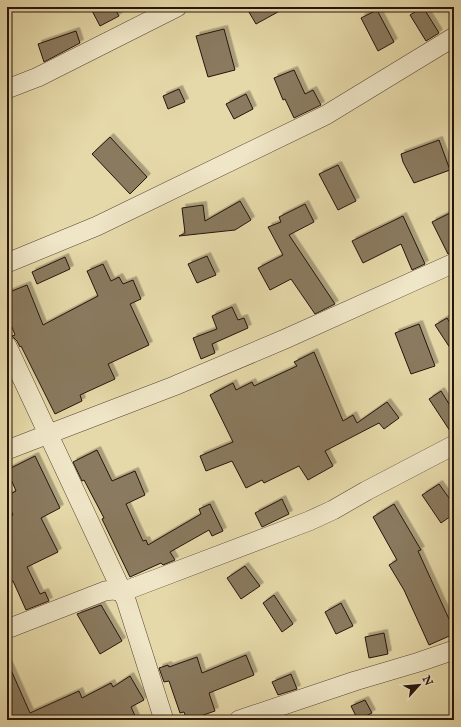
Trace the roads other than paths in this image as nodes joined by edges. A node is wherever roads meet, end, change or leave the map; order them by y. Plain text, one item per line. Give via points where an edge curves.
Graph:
1 (177, 7) edge
2 (454, 37) edge
3 (7, 89) edge
4 (7, 263) edge
5 (454, 263) edge
6 (7, 346) edge
7 (48, 433) junction
8 (454, 445) edge
9 (7, 450) edge
10 (122, 592) junction
11 (7, 630) edge
12 (454, 650) edge
13 (164, 720) edge
14 (239, 720) edge

1 - 3 street via 38,77
2 - 4 street via 326,115 97,226
5 - 7 street via 285,340 105,414
6 - 7 street
7 - 9 street
7 - 10 street
8 - 10 street via 309,521
10 - 11 street via 105,591
10 - 13 street
12 - 14 street

